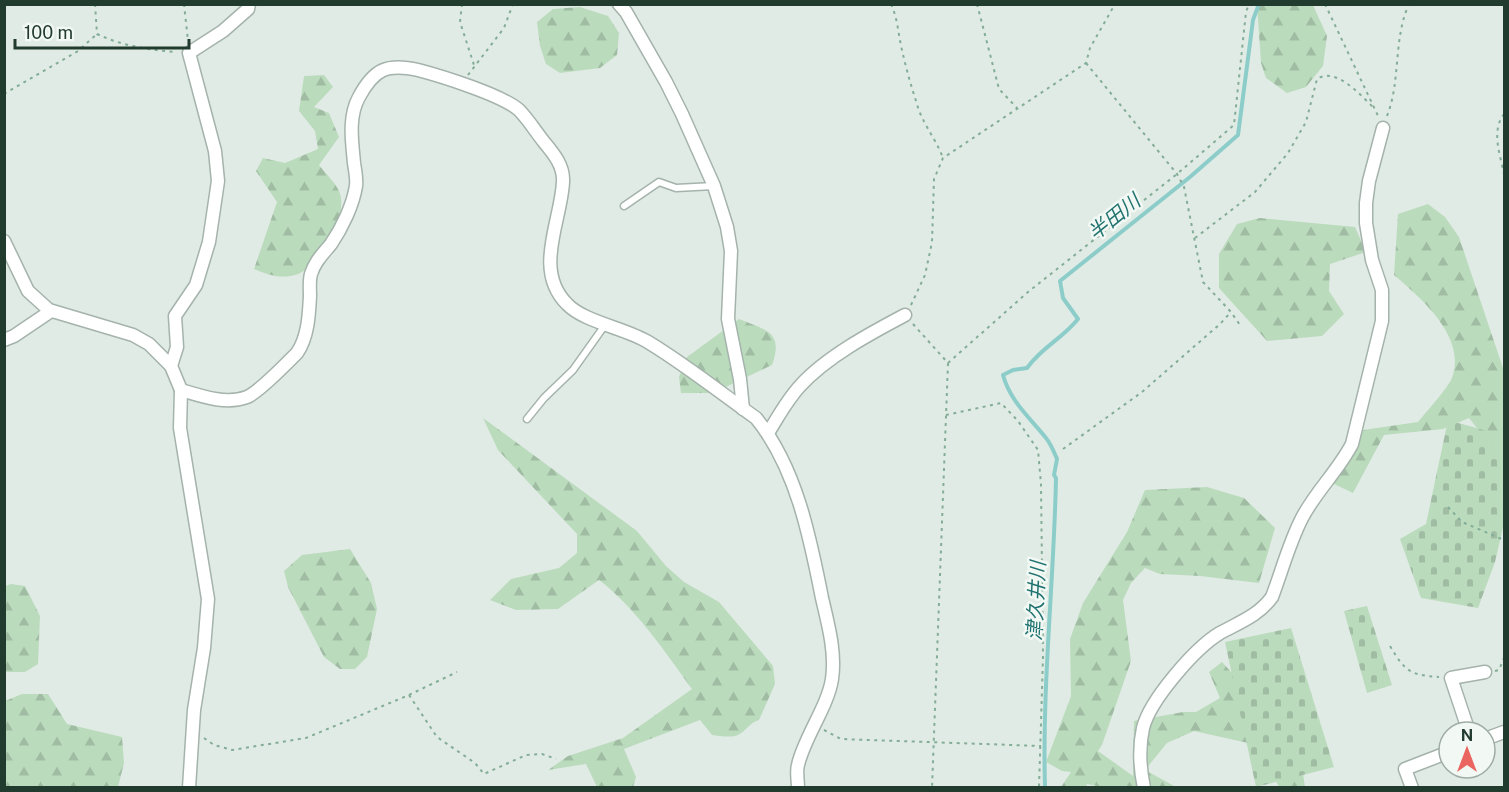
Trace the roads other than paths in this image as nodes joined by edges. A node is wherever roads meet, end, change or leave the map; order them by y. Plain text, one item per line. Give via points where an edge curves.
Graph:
1 (249, 4) edge
2 (619, 4) edge
3 (1383, 128) road end
4 (714, 186) junction
5 (624, 206) dead end
6 (4, 241) edge
7 (51, 311) junction
8 (905, 315) road end
9 (606, 324) junction
10 (4, 340) edge
11 (171, 366) junction
12 (181, 390) junction
13 (743, 409) junction
14 (527, 419) dead end
15 (768, 433) junction
16 (1485, 672) road end
17 (1464, 720) edge
18 (1437, 757) edge
19 (189, 788) edge
20 (798, 788) edge
21 (1144, 788) edge
22 (1412, 788) edge

1 - 11 street via 223,31 189,53 215,151 218,181 209,242 199,276 175,316 177,346
2 - 4 street via 666,82
3 - 21 street via 1366,203 1372,260 1382,290 1382,321 1352,444 1302,517 1272,597 1264,608 1203,645 1156,701 1143,727
4 - 5 lane via 676,188 659,182
4 - 13 street via 731,251 728,319
6 - 7 street via 28,291
7 - 10 street
7 - 11 street via 133,335
8 - 15 street via 819,368 796,392
9 - 12 street via 579,314 557,291 550,268 562,169 518,110 462,84 410,68 385,68 376,73 354,107 351,133 357,184 344,220 312,271 303,344 248,397 205,398
9 - 13 street via 647,342
9 - 14 lane via 573,370
11 - 12 street
12 - 19 street via 180,428 208,599
13 - 15 street
15 - 20 street via 804,515 833,653 832,681 798,765
16 - 17 street via 1451,678
18 - 22 street via 1405,769

